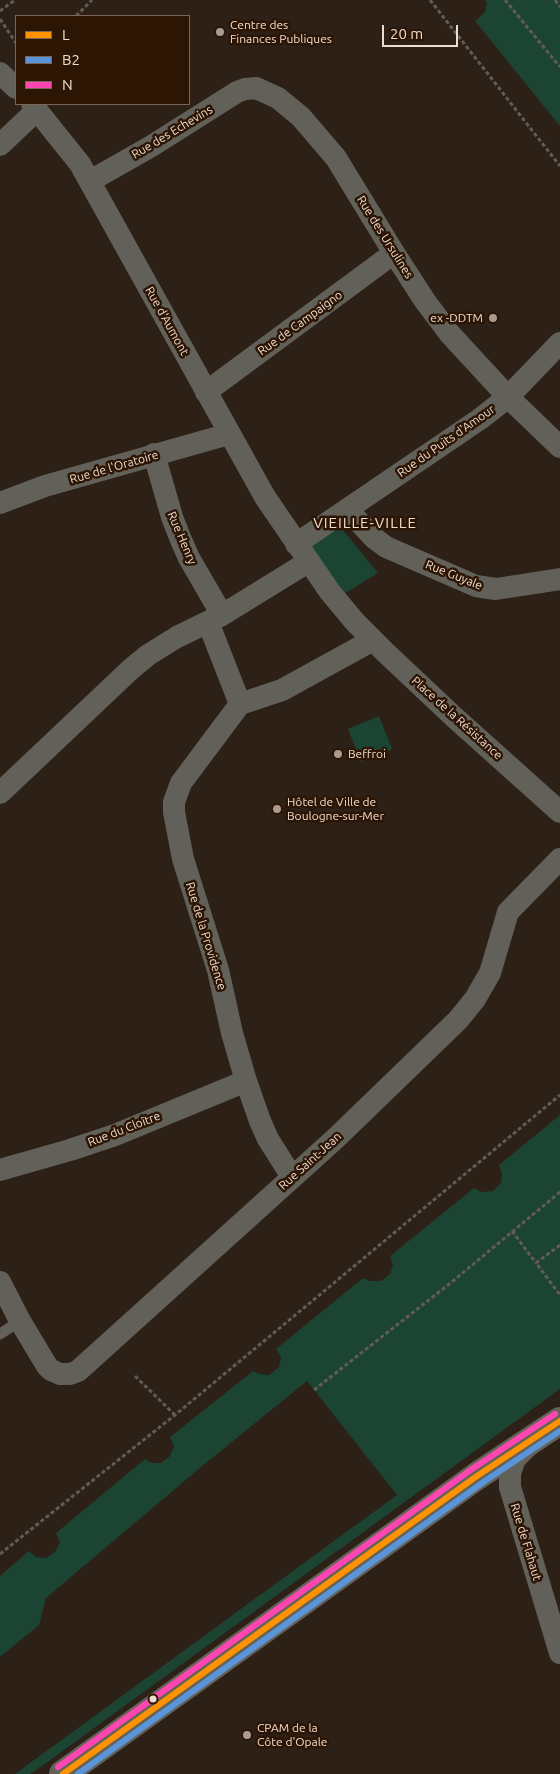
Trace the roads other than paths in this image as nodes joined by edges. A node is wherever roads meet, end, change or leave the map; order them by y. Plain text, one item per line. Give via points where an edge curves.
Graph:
1 (0, 73) edge
2 (15, 87) edge
3 (256, 88) joint
4 (34, 107) edge
5 (0, 145) edge
6 (90, 181) junction
7 (394, 253) junction
8 (560, 343) edge
9 (212, 387) junction
10 (508, 397) junction
11 (229, 434) junction
12 (560, 447) edge
13 (155, 458) junction
14 (0, 503) edge
15 (347, 509) junction
16 (302, 553) junction
17 (560, 579) edge
18 (215, 619) junction
19 (355, 622) joint
20 (372, 640) junction
21 (240, 704) junction
22 (0, 793) edge
23 (560, 812) edge
24 (560, 859) edge
25 (246, 1081) junction
26 (0, 1170) edge
27 (292, 1177) junction
28 (0, 1282) edge
29 (20, 1321) junction
30 (0, 1334) edge
31 (560, 1421) edge
32 (536, 1438) junction
33 (560, 1653) edge
34 (63, 1774) edge

1 - 2 street
3 - 6 street, Rue des Echevins via 237,92
3 - 7 street, Rue des Ursulines via 291,107 322,140
4 - 5 street
4 - 6 street, Rue d'Aumont
6 - 9 street, Rue d'Aumont
7 - 9 street, Rue de Campaigno
7 - 10 street, Rue des Ursulines via 437,317
8 - 10 street, Rue du Puits d'Amour
9 - 11 street, Rue d'Aumont
10 - 12 street
10 - 15 street, Rue du Puits d'Amour
11 - 13 street, Rue de l'Oratoire
11 - 16 street, Rue d'Aumont
13 - 14 street, Rue de l'Oratoire via 45,486
13 - 18 street, Rue Henry via 172,517
15 - 16 street, Rue du Puits d'Amour
15 - 17 street, Rue Guyale via 380,542 486,589
16 - 18 street, Rue du Puits d'Amour
16 - 19 street, Rue d'Aumont
18 - 21 street, Rue Henry
18 - 22 street, Rue du Puits d'Amour via 165,644 131,669
19 - 20 street, Place de la Résistance
20 - 21 street via 282,690
20 - 23 street, Place de la Résistance
21 - 25 street, Rue de la Providence via 187,775 174,802 183,859 220,978
24 - 27 street, Rue Saint-Jean via 512,906 505,919 490,973 458,1020
25 - 26 street, Rue du Cloître via 114,1135
25 - 27 street, Rue de la Providence via 268,1139
27 - 29 street, Rue Saint-Jean via 78,1371 60,1374 51,1370
28 - 29 street
29 - 30 lane
31 - 32 main road
32 - 33 street, Rue de Flahaut via 515,1459 510,1487
32 - 34 main road via 478,1476

